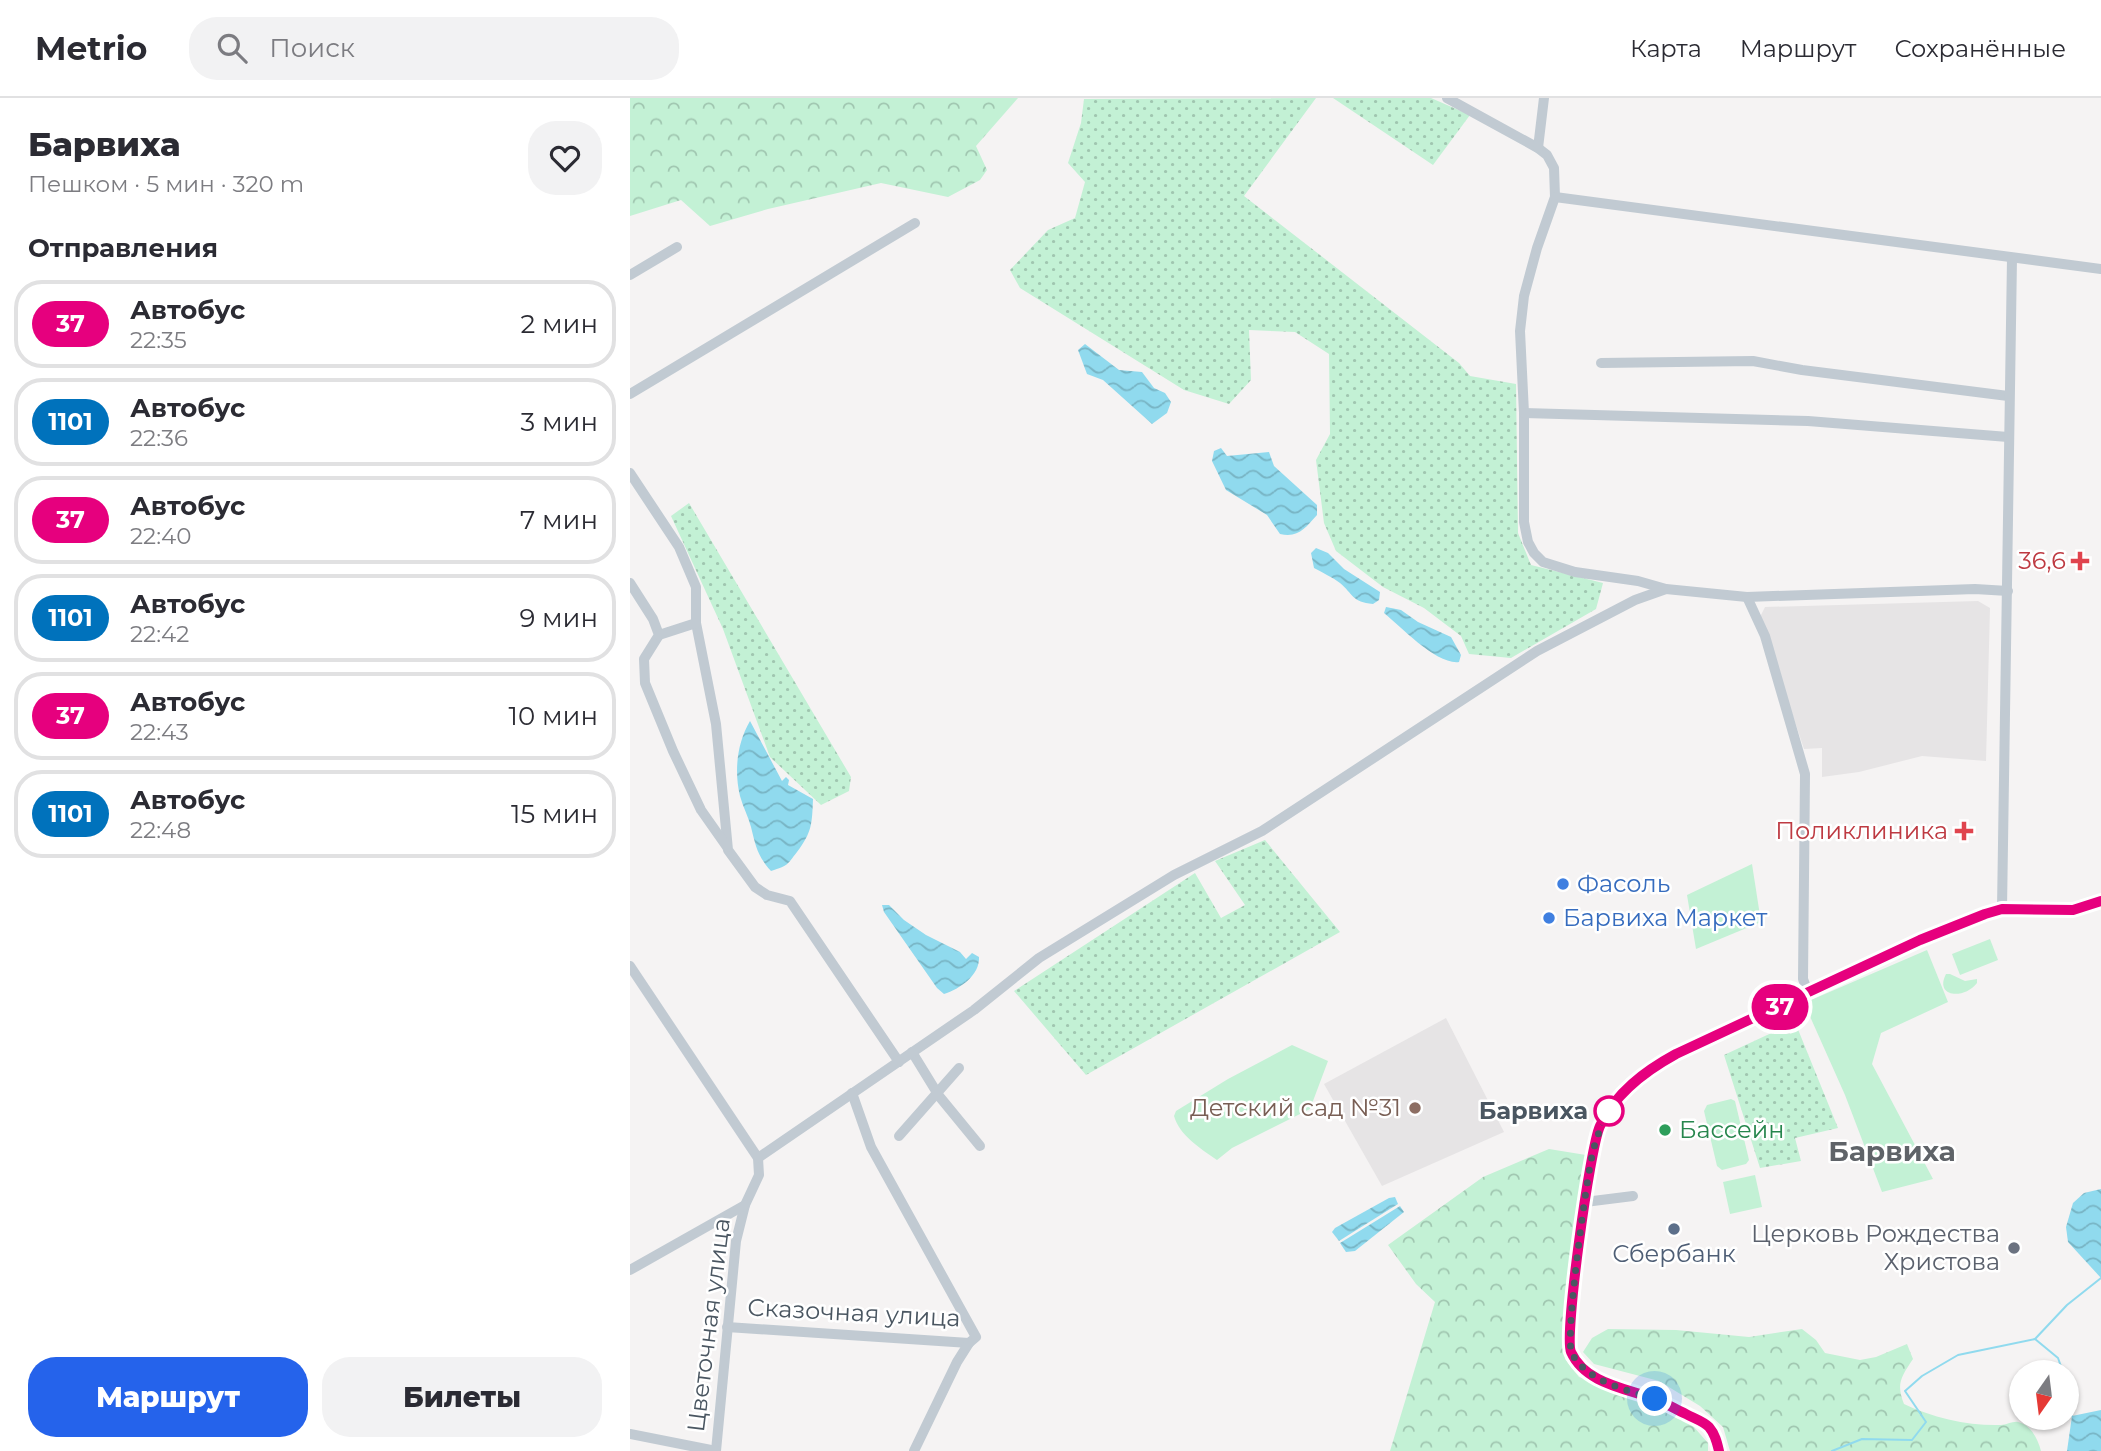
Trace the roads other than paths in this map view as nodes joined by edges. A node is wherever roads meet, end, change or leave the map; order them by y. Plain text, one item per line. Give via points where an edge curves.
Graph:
1 (1447, 98) edge
2 (1544, 98) edge
3 (1538, 148) junction
4 (1555, 197) junction
5 (915, 223) dead end
6 (677, 247) dead end
7 (2012, 258) junction
8 (2101, 269) edge
9 (630, 275) edge
10 (1601, 363) dead end
11 (630, 394) edge
12 (2008, 396) junction
13 (1524, 412) junction
14 (2008, 437) junction
15 (630, 473) edge
16 (630, 583) edge
17 (1666, 589) junction
18 (2008, 591) junction
19 (1747, 597) junction
20 (696, 623) junction
21 (659, 635) junction
22 (729, 850) junction
23 (2101, 901) edge
24 (2002, 909) junction
25 (630, 966) edge
26 (1808, 993) junction
27 (912, 1052) junction
28 (899, 1062) junction
29 (958, 1068) dead end
30 (852, 1093) junction
31 (937, 1093) junction
32 (899, 1136) dead end
33 (979, 1146) dead end
34 (758, 1158) junction
35 (1633, 1196) dead end
36 (1586, 1202) junction
37 (745, 1205) junction
38 (630, 1270) edge
39 (727, 1327) junction
40 (973, 1340) junction
41 (630, 1434) edge
42 (716, 1451) edge
43 (914, 1451) edge
44 (1719, 1451) edge

1 - 3 street
2 - 3 street
3 - 4 street via 1554,167
4 - 7 street
4 - 13 street via 1521,314
5 - 11 street
6 - 9 street
7 - 8 street
7 - 12 street
10 - 12 street via 1753,361
12 - 14 street
13 - 14 street via 1808,421
13 - 17 street via 1524,523 1534,553 1543,562 1574,572
14 - 18 street
15 - 20 street via 679,547 696,587
16 - 21 street
17 - 19 street
17 - 27 street via 1622,606 1537,651 1262,831 1174,875 1039,958
18 - 19 street
18 - 24 street
19 - 26 street via 1765,636 1805,774 1803,979
20 - 21 street
20 - 22 street via 716,724
21 - 22 street via 644,659 645,683 702,810
22 - 28 street via 755,887 790,901
23 - 24 main road via 2073,910
24 - 26 main road via 1928,937
25 - 34 street
26 - 36 main road via 1676,1054 1637,1078 1600,1126
27 - 28 street
27 - 31 street
28 - 30 street
29 - 31 street
30 - 34 street
30 - 40 street via 871,1147
31 - 32 street
31 - 33 street
34 - 37 street, Цветочная улица via 759,1175
35 - 36 street
36 - 44 main road via 1570,1350 1582,1368 1601,1381 1655,1399 1707,1424
37 - 38 street
37 - 39 street, Цветочная улица via 736,1241
39 - 40 street, Сказочная улица
39 - 42 street, Цветочная улица
40 - 43 street via 957,1362
41 - 42 street

